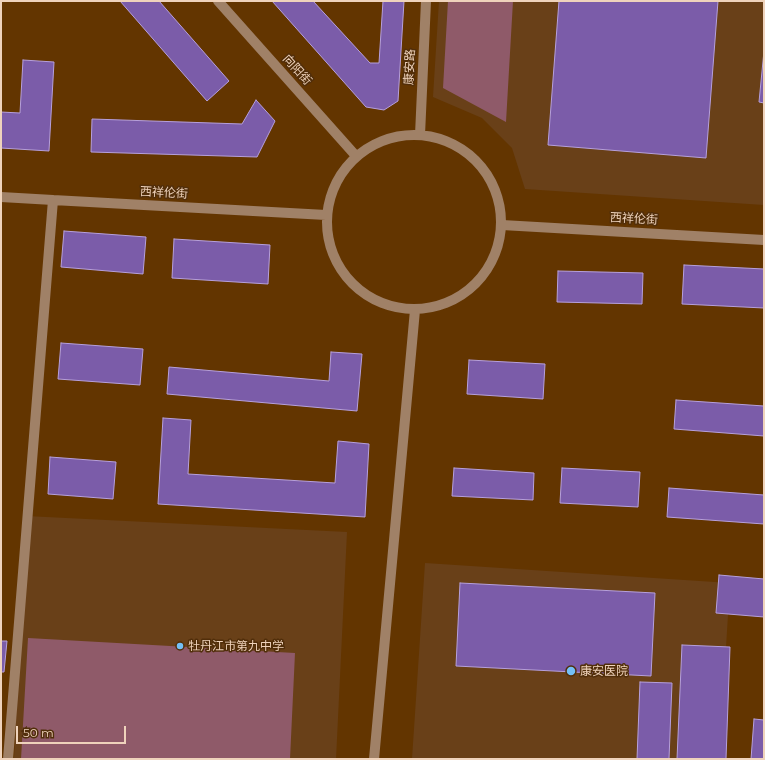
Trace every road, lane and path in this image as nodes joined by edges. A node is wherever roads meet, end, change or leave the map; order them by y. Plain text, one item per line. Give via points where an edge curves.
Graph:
1 (218, 1) edge
2 (426, 1) edge
3 (420, 134) junction
4 (356, 156) junction
5 (1, 197) edge
6 (53, 200) junction
7 (326, 215) junction
8 (502, 225) junction
9 (764, 240) edge
10 (416, 310) junction
11 (8, 759) edge
12 (374, 759) edge

1 - 4 street, 向阳街
2 - 3 street, 康安路
3 - 4 street via 397,136 375,143
3 - 8 street via 446,140 469,154 490,180 498,198
4 - 7 street via 341,173 334,186
5 - 6 street, 西祥伦街
6 - 7 street, 西祥伦街
6 - 11 street
7 - 10 street via 328,244 340,271 355,287 386,306
8 - 9 street, 西祥伦街
8 - 10 street via 497,251 485,275 466,294 442,306
10 - 12 street

